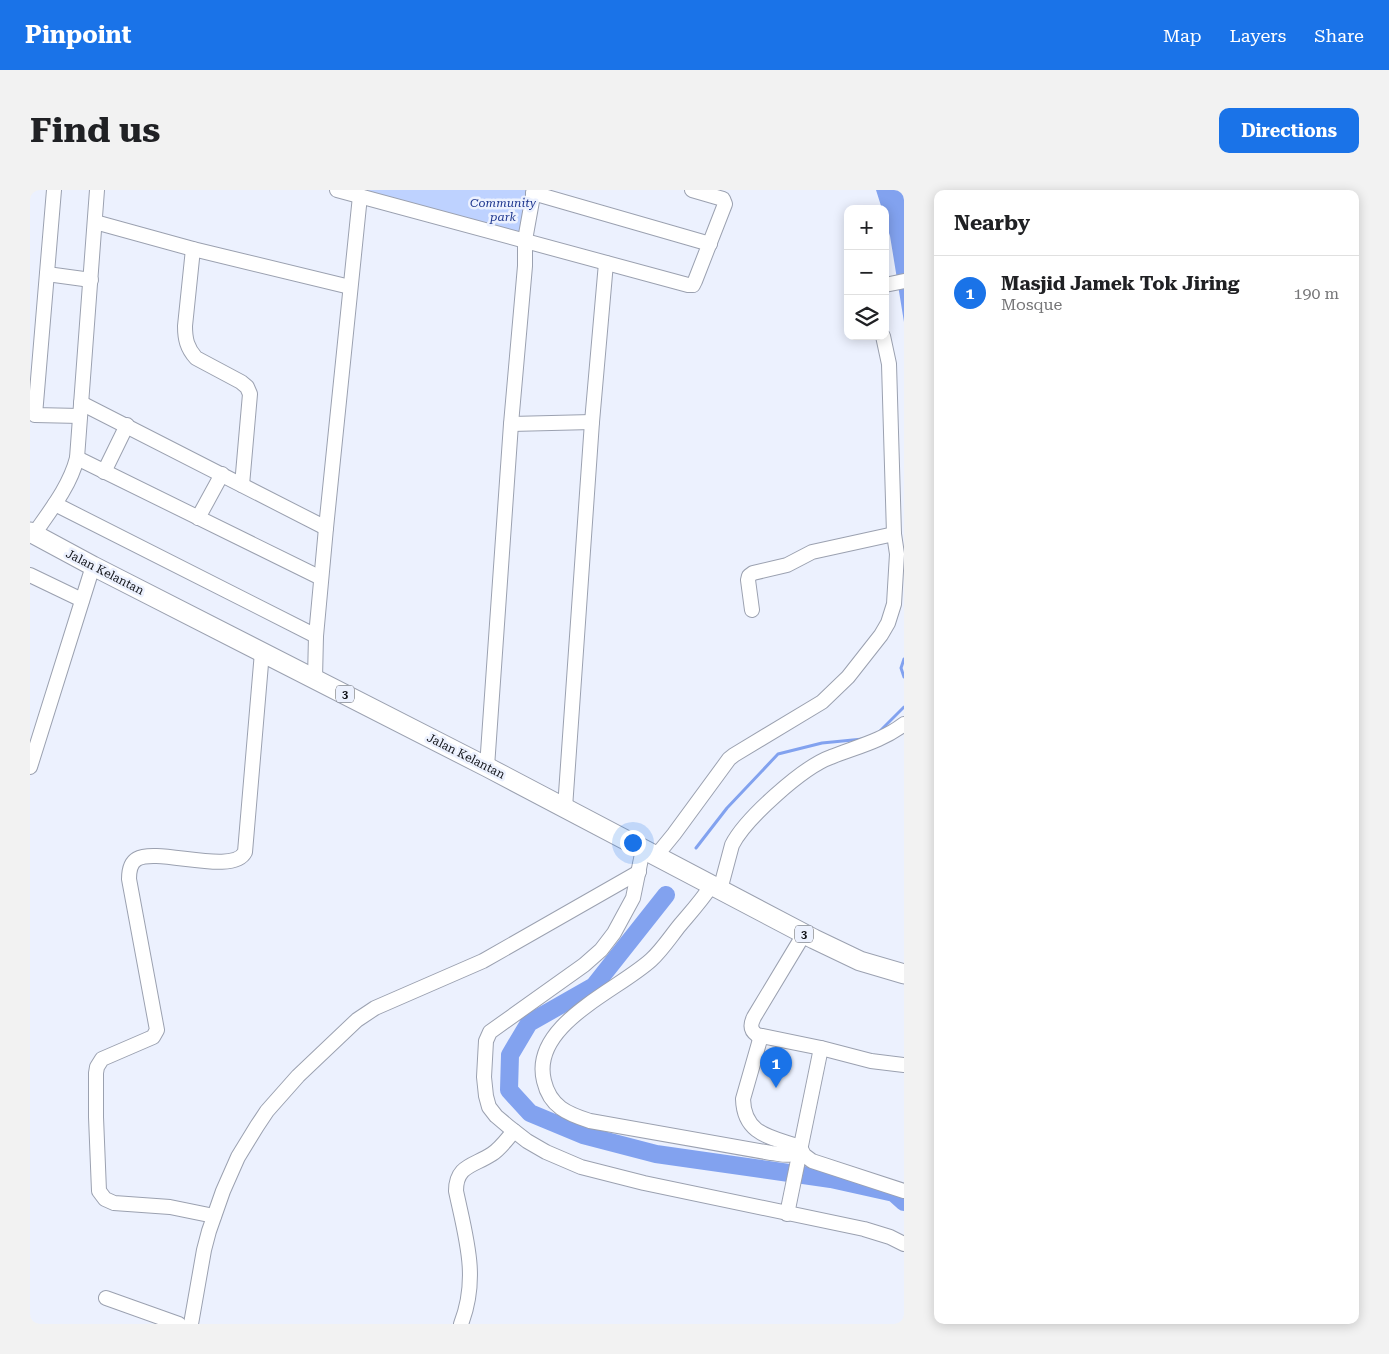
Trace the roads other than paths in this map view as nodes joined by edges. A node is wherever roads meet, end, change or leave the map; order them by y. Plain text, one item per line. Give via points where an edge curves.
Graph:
1 (54, 190) edge
2 (97, 190) edge
3 (337, 190) edge
4 (692, 190) edge
5 (534, 192) edge
6 (360, 196) junction
7 (95, 222) junction
8 (525, 240) junction
9 (710, 244) junction
10 (193, 249) junction
11 (606, 263) junction
12 (47, 274) junction
13 (90, 280) junction
14 (904, 281) edge
15 (889, 284) edge
16 (350, 287) junction
17 (884, 340) edge
18 (81, 409) junction
19 (592, 422) junction
20 (511, 424) junction
21 (127, 425) junction
22 (77, 458) junction
23 (104, 472) junction
24 (222, 474) junction
25 (242, 485) junction
26 (55, 504) junction
27 (198, 518) junction
28 (326, 528) junction
29 (32, 533) edge
30 (894, 534) junction
31 (93, 566) junction
32 (30, 575) edge
33 (321, 578) junction
34 (82, 600) junction
35 (752, 610) dead end
36 (316, 636) junction
37 (262, 652) junction
38 (315, 678) junction
39 (904, 724) edge
40 (30, 767) edge
41 (487, 767) junction
42 (565, 808) junction
43 (653, 854) junction
44 (639, 872) junction
45 (713, 887) junction
46 (804, 934) junction
47 (904, 974) edge
48 (761, 1036) junction
49 (821, 1048) junction
50 (904, 1065) edge
51 (514, 1131) junction
52 (799, 1151) junction
53 (904, 1191) edge
54 (787, 1214) junction
55 (214, 1216) junction
56 (904, 1244) edge
57 (106, 1298) dead end
58 (179, 1324) edge
59 (191, 1324) edge
60 (460, 1324) edge

1 - 12 street
2 - 7 street
3 - 6 street
4 - 9 street via 725,201
5 - 8 street
5 - 9 street
6 - 8 street
6 - 16 street
7 - 10 street
7 - 13 street
8 - 11 street
8 - 20 street
9 - 11 street via 693,285
10 - 16 street
10 - 25 street via 185,326 187,345 196,358 241,382 250,394
11 - 19 street
12 - 13 street
12 - 18 street via 34,415
13 - 18 street
14 - 15 street
16 - 28 street
17 - 30 street via 888,364
18 - 21 street
18 - 22 street
19 - 20 street
19 - 42 street
20 - 41 street
21 - 23 street
21 - 24 street
22 - 23 street
22 - 26 street
23 - 27 street
24 - 25 street
24 - 27 street
25 - 28 street
26 - 29 street
26 - 36 street
27 - 33 street
28 - 33 street
29 - 31 highway, Jalan Kelantan / 3
30 - 35 street via 812,552 787,565 752,574 748,580
30 - 43 street via 897,554 894,604 888,623 876,642 848,677 822,702 729,759 674,834
31 - 34 street
31 - 37 highway, Jalan Kelantan / 3
32 - 34 street
33 - 36 street
34 - 40 street
36 - 38 street
37 - 38 highway, Jalan Kelantan / 3
37 - 55 street via 245,852 240,858 227,861 153,856 132,862 128,879 157,1030 153,1037 102,1059 96,1073 96,1145 101,1195 114,1203 170,1207
38 - 41 highway, Jalan Kelantan / 3
39 - 45 street via 883,737 816,763 790,782 736,838
41 - 42 highway, Jalan Kelantan / 3
42 - 43 highway, Jalan Kelantan / 3
43 - 44 street
43 - 45 highway, Jalan Kelantan / 3
44 - 51 street via 633,898 601,950 496,1026 488,1036 484,1076 486,1096 496,1116
44 - 55 street via 482,961 375,1008 357,1020 298,1076 267,1111 238,1158
45 - 46 highway, Jalan Kelantan / 3
45 - 52 street via 650,961 558,1031 545,1050 542,1066 544,1084 562,1111 590,1121 771,1153 792,1155
46 - 47 highway, Jalan Kelantan / 3 via 860,961
46 - 48 street via 751,1023 752,1032
48 - 49 street
48 - 52 street via 744,1099 747,1120 764,1135
49 - 50 street via 871,1061
49 - 52 street
51 - 54 street via 546,1152 581,1166
51 - 60 street via 499,1149 462,1170 456,1183 471,1272 468,1301
52 - 53 street via 812,1161
52 - 54 street
54 - 56 street via 864,1229
55 - 59 street via 204,1250
57 - 58 street

